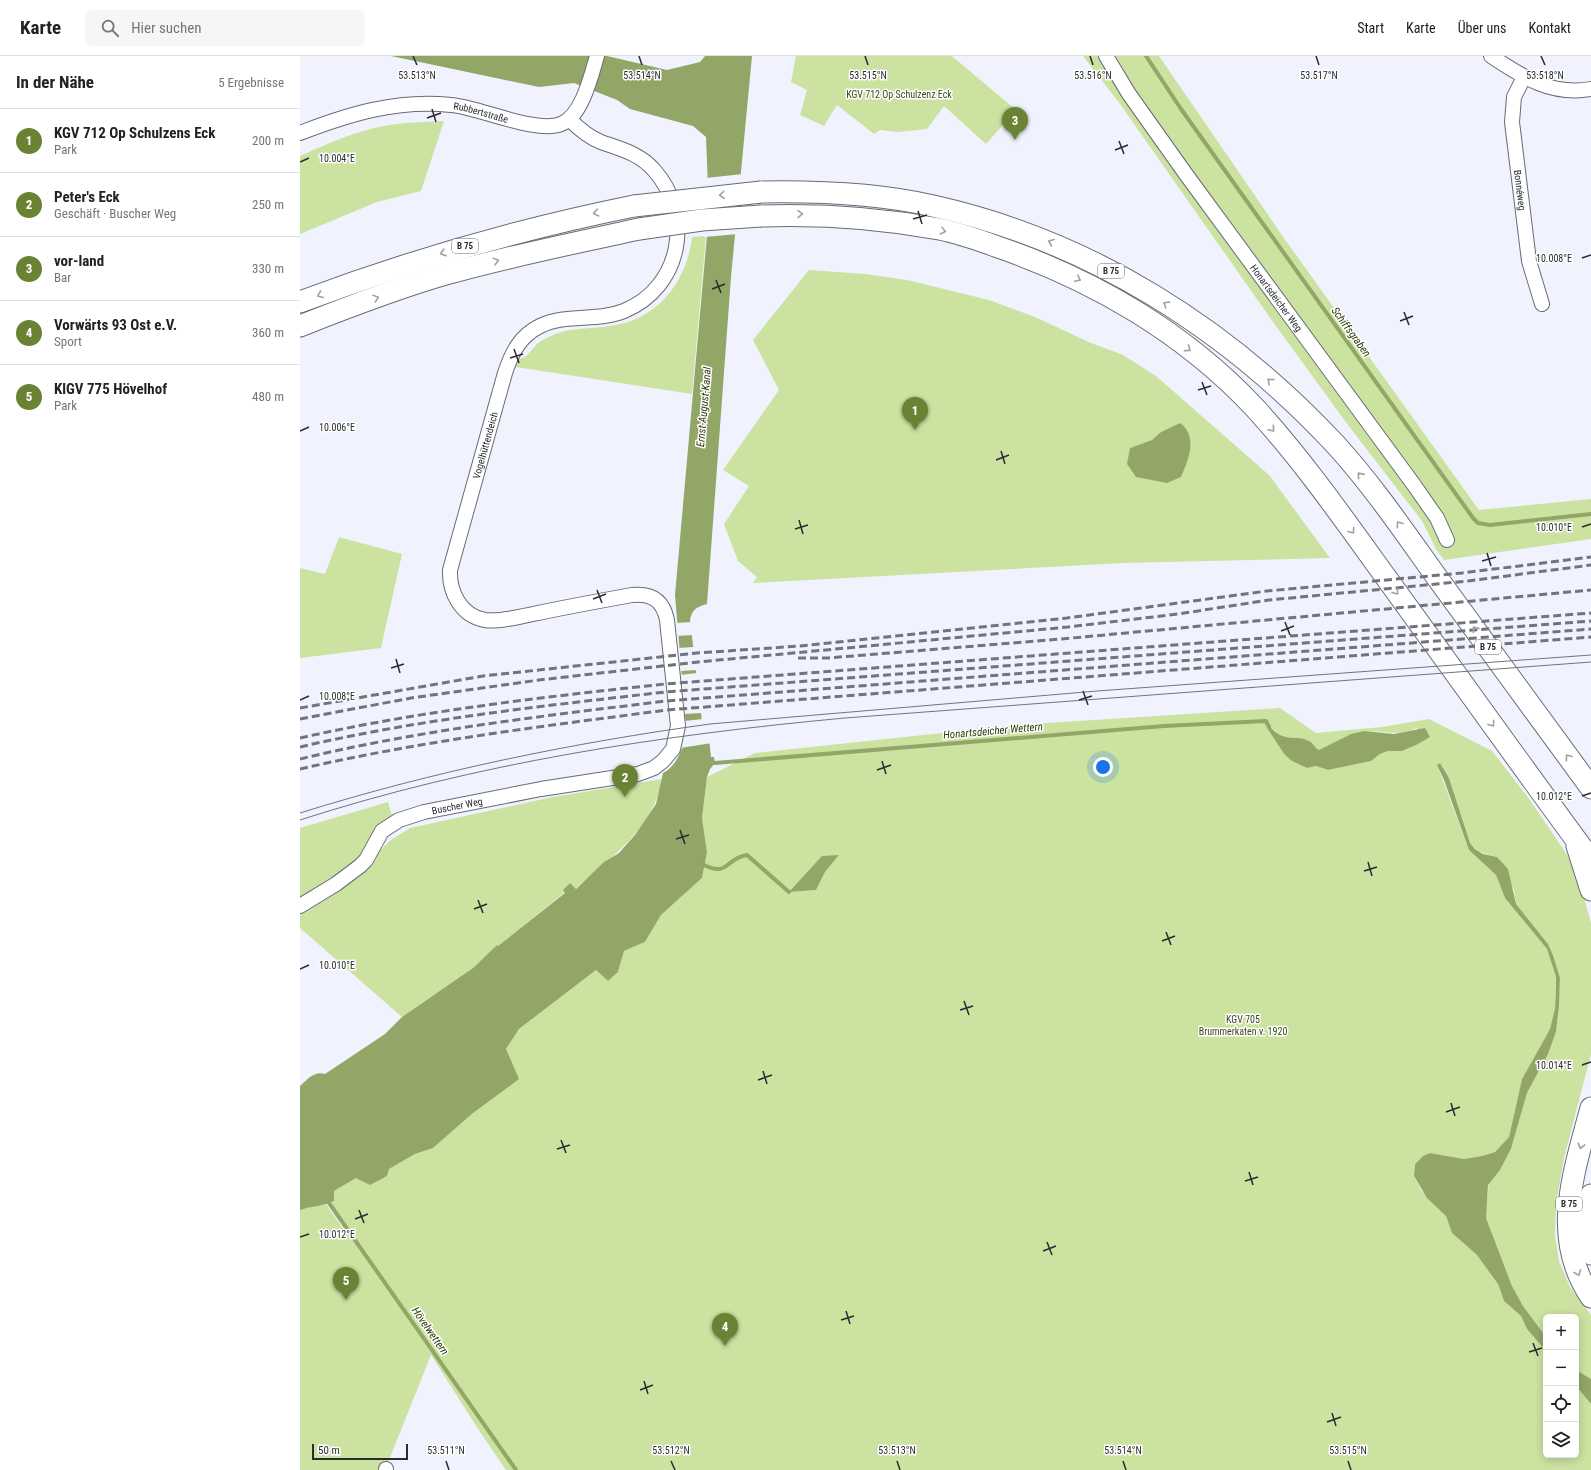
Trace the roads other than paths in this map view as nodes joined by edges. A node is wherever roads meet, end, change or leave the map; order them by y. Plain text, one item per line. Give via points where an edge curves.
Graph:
1 (597, 56) edge
2 (1106, 56) edge
3 (1491, 56) edge
4 (1524, 77) junction
5 (1591, 89) edge
6 (569, 119) junction
7 (300, 133) edge
8 (300, 302) edge
9 (1542, 304) dead end
10 (300, 326) edge
11 (1447, 540) dead end
12 (647, 771) joint
13 (1591, 788) edge
14 (1574, 836) junction
15 (1591, 860) edge
16 (1591, 890) edge
17 (300, 906) edge
18 (1591, 1108) edge
19 (1591, 1195) edge
20 (1591, 1254) edge
21 (1591, 1297) edge

1 - 6 street via 580,103
2 - 11 street, Honartsdeicher Weg via 1129,94 1185,174 1414,485 1437,518
3 - 4 street
4 - 5 street via 1554,89
4 - 9 street, Bonnéweg via 1514,97 1512,122 1529,261
6 - 7 street, Rubbertstraße via 556,125 533,125 452,104 415,103 376,108 341,117
6 - 12 street, Vogelhüttendeich via 585,134 636,156 654,170 674,205 678,229 676,251 660,284 635,305 624,311 606,315 549,323 525,336 513,350 450,570 450,579 452,591 458,602 470,614 486,620 511,618 632,595 646,595 656,599 662,605 667,620 678,726 670,754
13 -> 8 highway, B 75, bridge via 1385,505 1337,447 1293,401 1193,320 1088,258 1037,236 931,205 853,194 812,191 761,192 634,206 566,220 415,261
10 -> 14 highway, B 75, bridge via 444,274 639,229 702,220 804,214 855,217 941,230 987,243 1064,272 1145,316 1216,370 1255,408 1320,487
12 - 17 street, Buscher Weg via 424,812 399,820 382,831 360,866
14 - 15 highway, B 75
14 - 16 highway, B 75
18 -> 21 highway, B 75 via 1569,1201 1567,1222 1568,1240 1574,1263 1582,1285
19 - 20 highway, B 75 via 1586,1222

